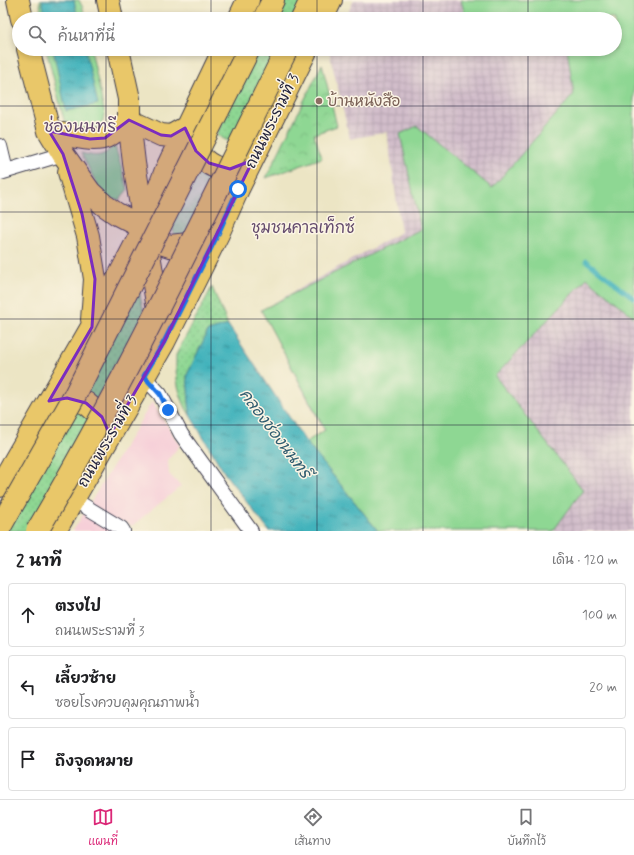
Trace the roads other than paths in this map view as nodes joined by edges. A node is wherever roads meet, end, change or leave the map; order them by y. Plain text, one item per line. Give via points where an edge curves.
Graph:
1 (18, 0) edge
2 (108, 0) edge
3 (248, 0) edge
4 (273, 0) edge
5 (311, 0) edge
6 (331, 0) edge
7 (21, 12) edge
8 (111, 12) edge
9 (242, 12) edge
10 (267, 12) edge
11 (305, 12) edge
12 (325, 12) edge
13 (30, 56) edge
14 (120, 56) edge
15 (221, 56) edge
16 (246, 56) edge
17 (284, 56) edge
18 (304, 56) edge
19 (129, 120) junction
20 (185, 128) junction
21 (50, 131) junction
22 (0, 146) edge
23 (63, 154) junction
24 (253, 160) junction
25 (3, 172) edge
26 (144, 228) junction
27 (218, 234) junction
28 (92, 327) junction
29 (164, 342) junction
30 (144, 376) junction
31 (48, 401) junction
32 (110, 435) junction
33 (0, 486) edge
34 (73, 499) junction
35 (0, 527) edge
36 (37, 531) edge
37 (55, 531) edge
38 (123, 531) edge
39 (251, 531) edge

1 - 7 main road
2 - 8 main road
3 - 9 main road
4 - 10 main road
5 - 11 main road
6 - 12 main road
13 - 21 main road
14 - 19 main road via 129,99
15 - 20 main road
16 - 35 main road, bridge via 74,396
17 - 36 main road, ถนนพระรามที่ 3, bridge via 130,363
18 - 24 main road, ถนนพระรามที่ 3
19 - 20 main road via 161,135 171,136
19 - 21 main road via 105,138 90,139
19 - 26 main road
20 - 24 main road via 196,151 209,163 230,169
20 - 26 main road
21 - 23 main road
22 - 25 street
23 - 25 street
23 - 26 main road via 90,192 104,205
23 - 28 main road via 82,214 95,279
24 - 27 main road, ถนนพระรามที่ 3
26 - 27 main road via 158,242 170,246 208,239
26 - 28 main road
26 - 29 main road
27 - 29 main road, ถนนพระรามที่ 3
28 - 31 main road
29 - 30 main road, ถนนพระรามที่ 3
30 - 32 main road, ถนนพระรามที่ 3
30 - 39 street via 160,394 181,434
31 - 32 main road via 67,398 86,403 102,417
31 - 33 main road
32 - 34 main road, ถนนพระรามที่ 3
34 - 37 main road, ถนนพระรามที่ 3
34 - 38 street

